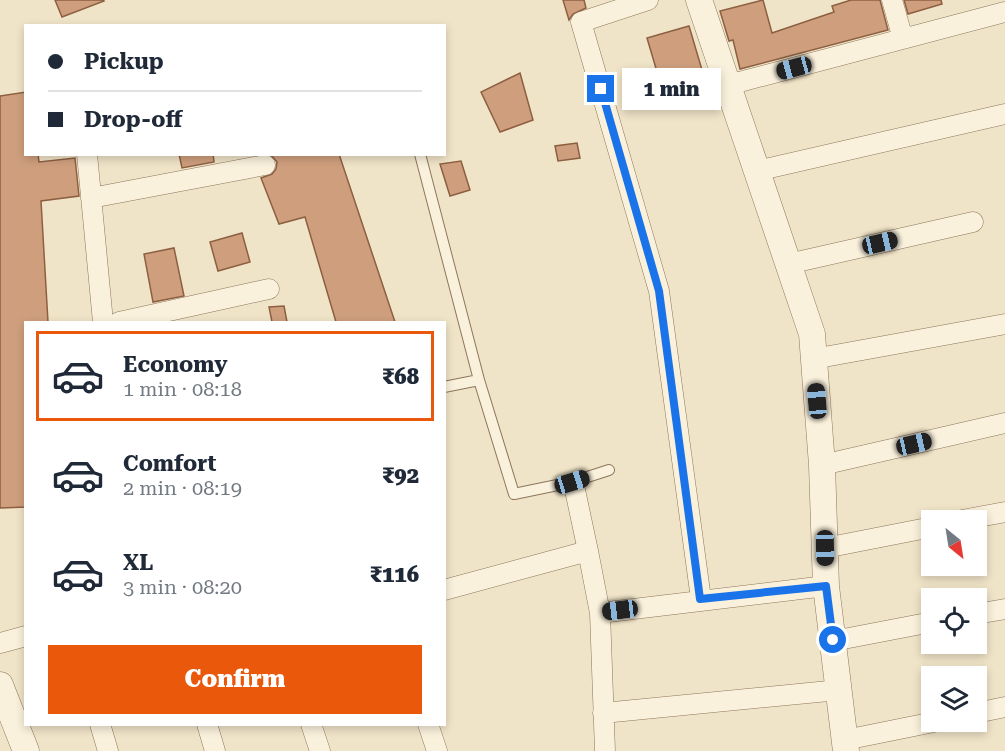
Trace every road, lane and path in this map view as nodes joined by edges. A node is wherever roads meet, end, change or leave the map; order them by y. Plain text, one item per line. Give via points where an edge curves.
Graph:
1 (648, 0) edge
2 (699, 0) edge
3 (892, 0) edge
4 (1005, 12) edge
5 (903, 39) junction
6 (728, 86) junction
7 (1005, 114) edge
8 (87, 156) edge
9 (421, 156) edge
10 (266, 165) dead end
11 (757, 171) junction
12 (91, 198) junction
13 (973, 222) dead end
14 (788, 264) junction
15 (269, 289) dead end
16 (103, 321) edge
17 (124, 321) edge
18 (1005, 324) edge
19 (813, 359) junction
20 (479, 380) junction
21 (446, 387) edge
22 (1005, 423) edge
23 (822, 465) junction
24 (609, 471) dead end
25 (573, 486) junction
26 (1005, 512) edge
27 (987, 515) edge
28 (921, 528) edge
29 (825, 548) junction
30 (588, 551) junction
31 (826, 586) junction
32 (446, 589) edge
33 (700, 599) junction
34 (1005, 609) edge
35 (987, 612) edge
36 (600, 613) junction
37 (921, 624) edge
38 (24, 637) edge
39 (833, 640) junction
40 (0, 643) edge
41 (839, 690) junction
42 (11, 697) edge
43 (1005, 707) edge
44 (987, 711) edge
45 (603, 713) junction
46 (921, 725) edge
47 (101, 726) edge
48 (208, 726) edge
49 (312, 726) edge
50 (429, 726) edge
51 (845, 745) edge
52 (26, 751) edge
53 (108, 751) edge
54 (215, 751) edge
55 (320, 751) edge
56 (437, 751) edge
57 (605, 751) edge

1 - 33 street via 581,22 659,291
2 - 6 street
3 - 5 street
4 - 5 street
5 - 6 street
6 - 11 street
7 - 11 street
8 - 12 street
9 - 20 lane
10 - 12 street
11 - 14 street
12 - 16 street
13 - 14 street
14 - 19 street via 812,334
15 - 17 street
18 - 19 street
19 - 23 street
20 - 21 lane
20 - 25 lane via 514,494
22 - 23 street
23 - 29 street
24 - 25 lane
25 - 30 street
26 - 27 street
28 - 29 street
29 - 31 street
30 - 32 street
30 - 36 street
31 - 33 street
31 - 39 street
33 - 36 street
34 - 35 street
36 - 45 street
37 - 39 street
38 - 40 street
39 - 41 street
41 - 45 street
41 - 51 street
42 - 52 street
43 - 44 street
45 - 57 street
46 - 51 street
47 - 53 street
48 - 54 street
49 - 55 street
50 - 56 street

